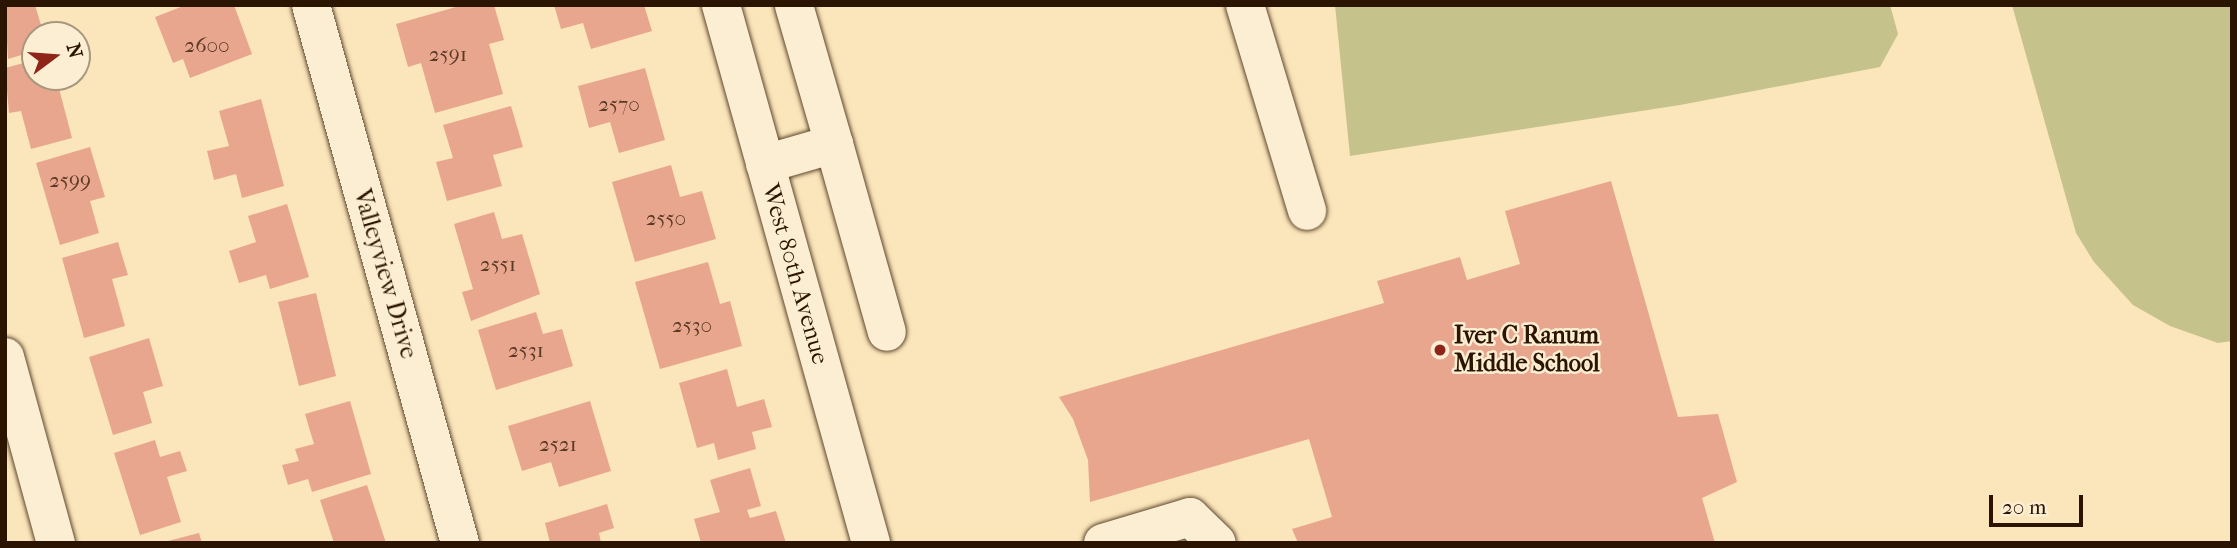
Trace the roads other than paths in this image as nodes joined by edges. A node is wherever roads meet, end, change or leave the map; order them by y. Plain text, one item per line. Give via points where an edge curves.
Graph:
1 (311, 5) edge
2 (720, 5) edge
3 (794, 5) edge
4 (1245, 5) edge
5 (834, 144) junction
6 (765, 164) junction
7 (1307, 211) dead end
8 (887, 332) dead end
9 (5, 358) edge
10 (56, 543) edge
11 (460, 543) edge
12 (871, 543) edge
13 (1103, 543) edge
14 (1217, 543) edge

1 - 11 street, Valleyview Drive
2 - 6 street, West 80th Avenue
3 - 5 street
4 - 7 street
5 - 6 street
5 - 8 street
6 - 12 street, West 80th Avenue
9 - 10 street
13 - 14 street via 1190,517

